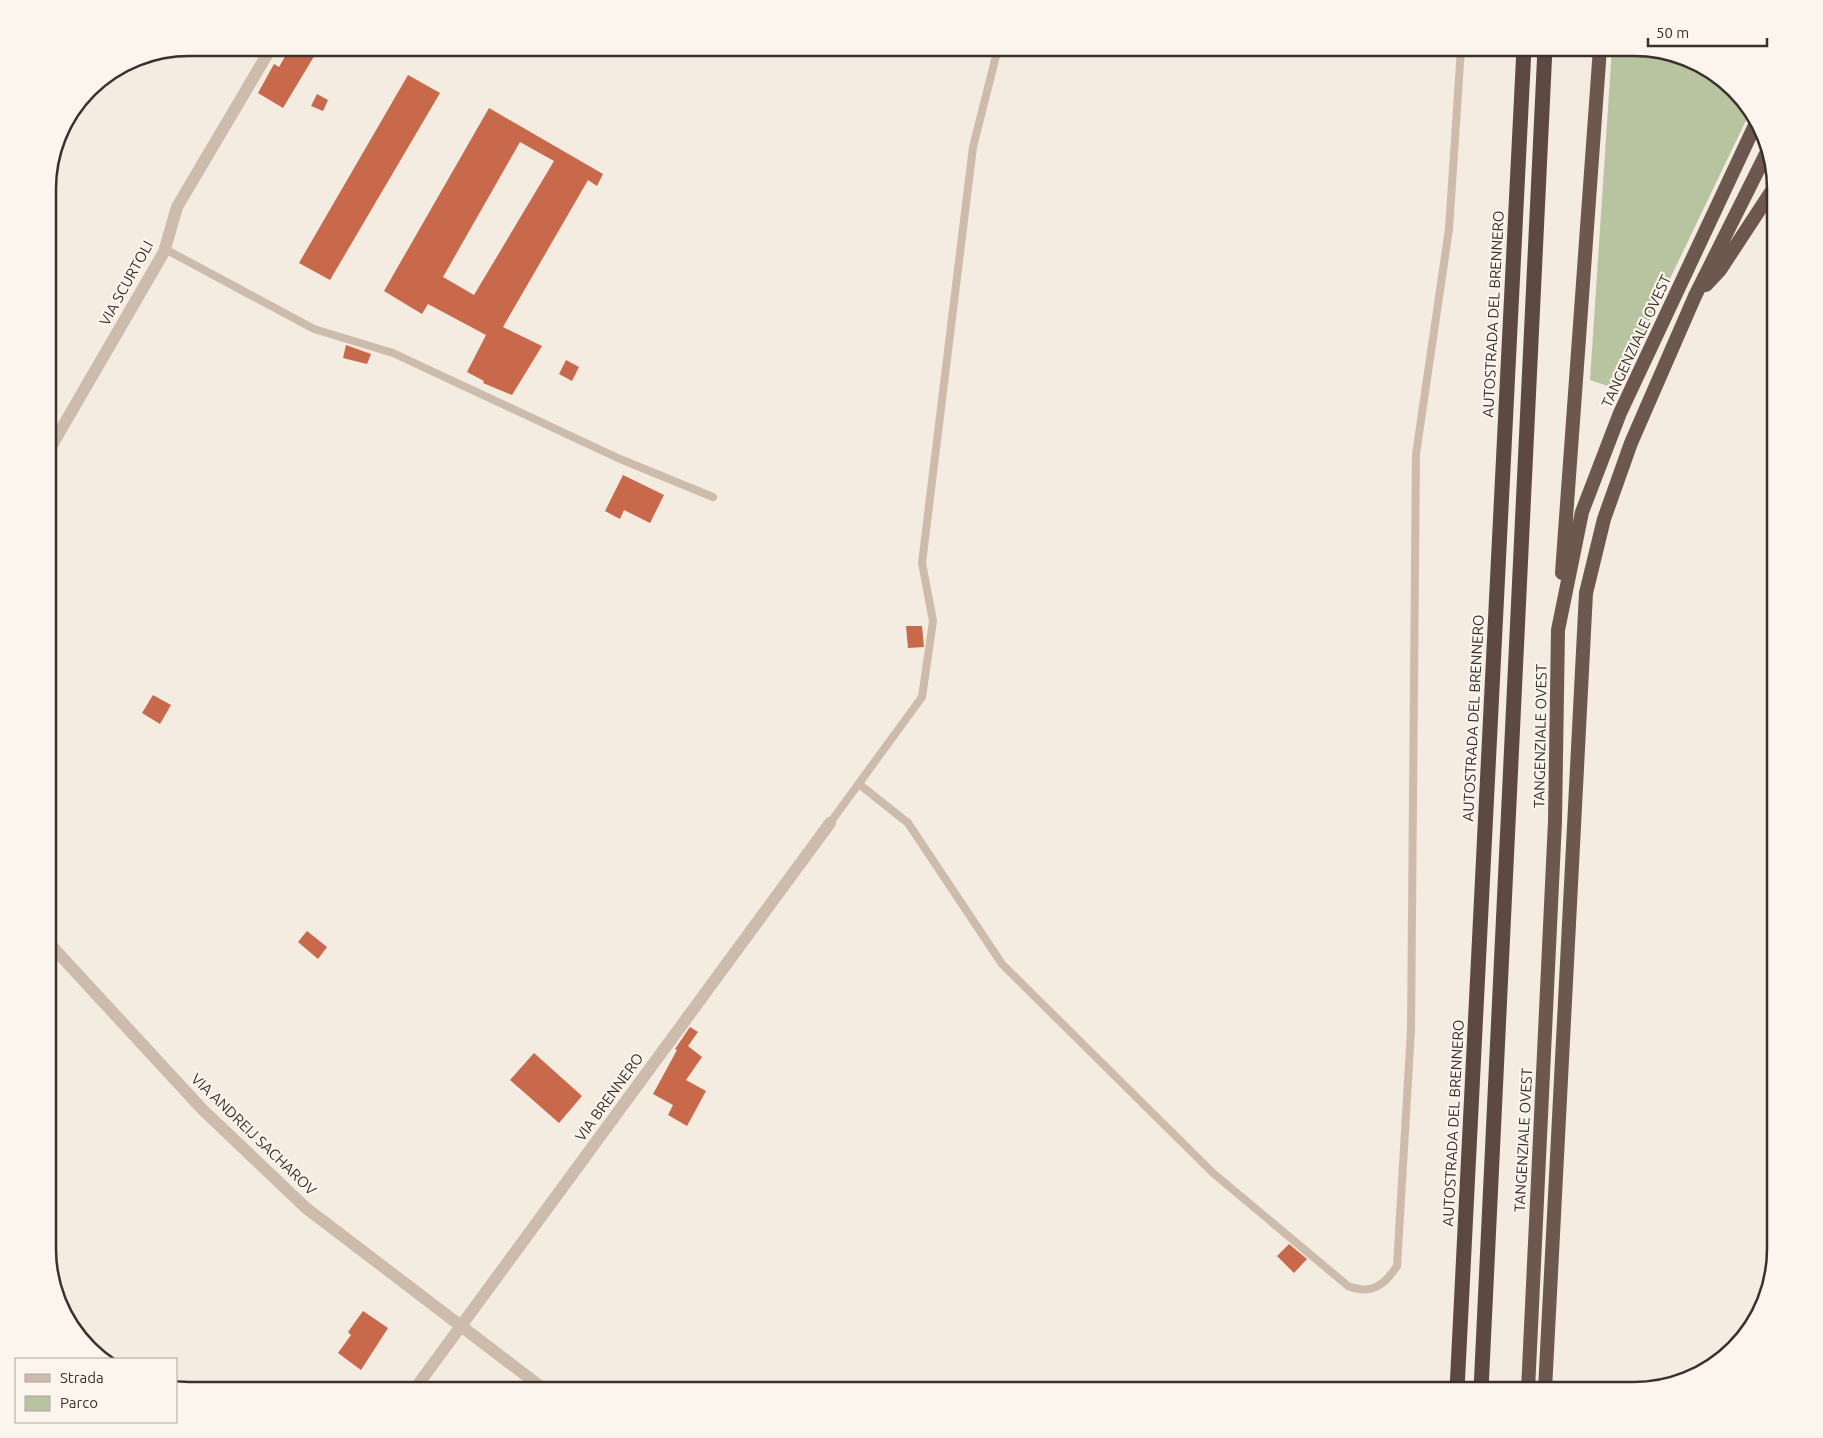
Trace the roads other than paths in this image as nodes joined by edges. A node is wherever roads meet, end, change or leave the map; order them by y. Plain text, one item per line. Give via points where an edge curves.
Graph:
1 (266, 56) edge
2 (996, 56) edge
3 (1461, 56) edge
4 (1524, 56) edge
5 (1545, 56) edge
6 (1599, 56) edge
7 (1753, 130) edge
8 (1763, 160) edge
9 (1767, 198) edge
10 (165, 249) junction
11 (1695, 296) junction
12 (57, 436) edge
13 (713, 496) dead end
14 (1558, 630) junction
15 (859, 784) junction
16 (830, 823) joint
17 (57, 952) edge
18 (460, 1326) junction
19 (420, 1382) edge
20 (534, 1382) edge
21 (1457, 1382) edge
22 (1480, 1382) edge
23 (1528, 1382) edge
24 (1545, 1382) edge

1 - 10 street, VIA SCURTOLI via 178,207
2 - 15 lane via 973,147 922,563 933,621 922,697
3 - 15 lane via 1449,229 1416,454 1411,1030 1397,1266 1390,1277 1369,1290 1348,1286 1213,1174 1002,964 908,823
4 - 21 highway, AUTOSTRADA DEL BRENNERO
5 - 22 highway
6 - 14 highway
7 - 14 highway, TANGENZIALE OVEST via 1620,413 1582,512
8 - 11 highway
9 - 11 highway via 1720,270
10 - 12 street, VIA SCURTOLI
10 - 13 lane via 314,330 393,353 620,459
11 - 24 highway via 1631,443 1604,519 1586,592
14 - 23 highway, TANGENZIALE OVEST via 1555,830
15 - 16 lane
16 - 18 street, VIA BRENNERO
17 - 18 street, VIA ANDREIJ SACHAROV via 202,1110 306,1208
18 - 19 street, VIA BRENNERO
18 - 20 street, VIA ANDREIJ SACHAROV

